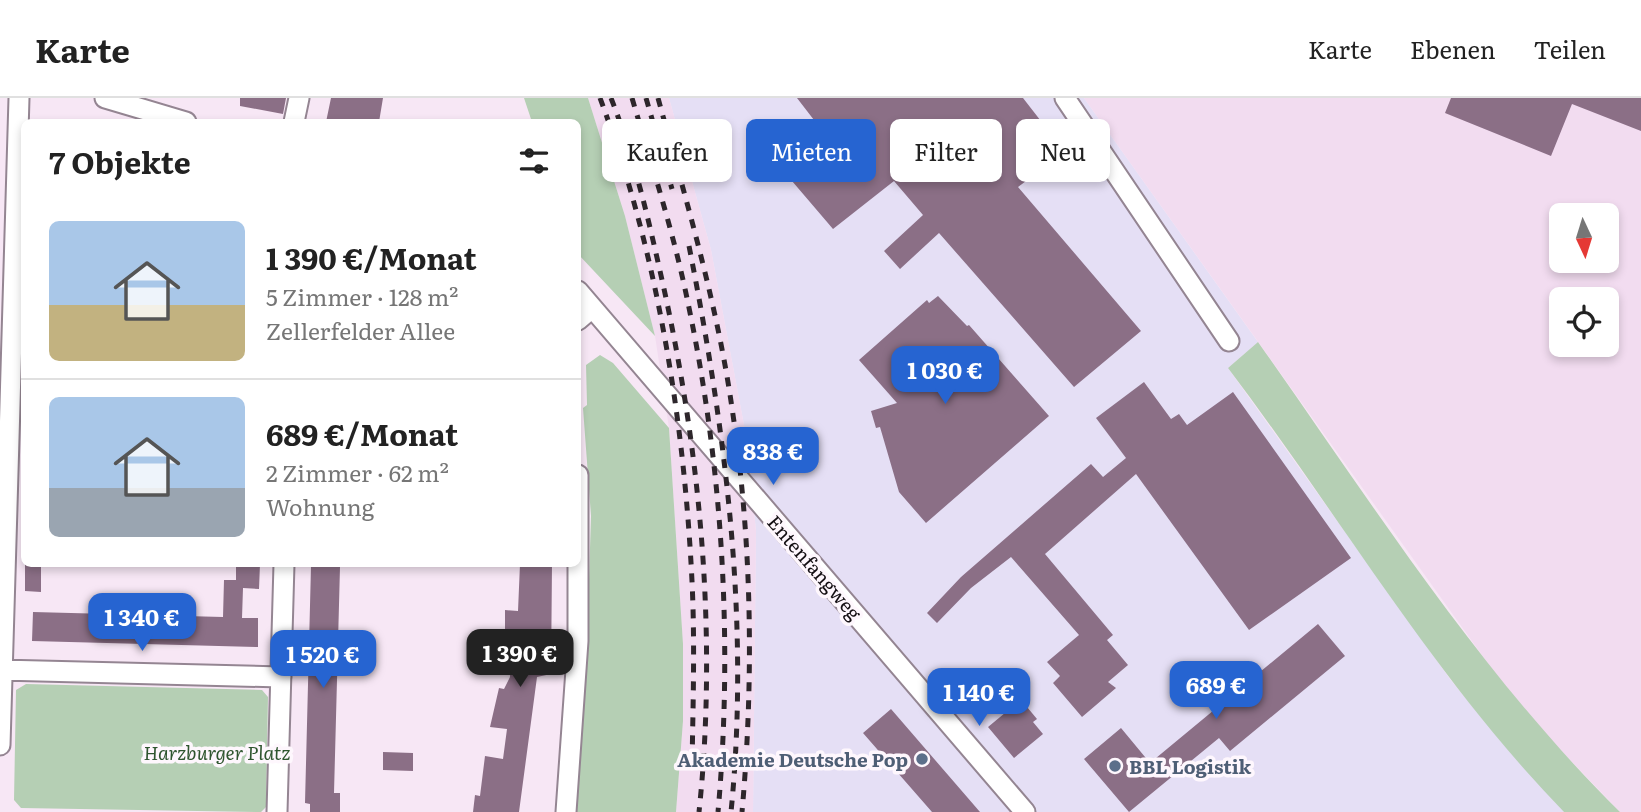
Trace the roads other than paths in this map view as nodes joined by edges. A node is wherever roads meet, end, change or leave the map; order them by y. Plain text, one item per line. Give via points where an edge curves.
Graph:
1 (19, 98) edge
2 (105, 98) edge
3 (299, 98) edge
4 (1065, 98) edge
5 (176, 119) edge
6 (295, 119) edge
7 (585, 314) edge
8 (1229, 341) dead end
9 (284, 567) edge
10 (579, 567) edge
11 (1, 670) edge
12 (281, 677) junction
13 (0, 745) edge
14 (277, 812) edge
15 (566, 812) edge
16 (1025, 812) edge

1 - 11 street
2 - 5 street
3 - 6 street
4 - 8 street
7 - 16 street, Entenfangweg
9 - 12 street
10 - 15 street via 579,641
11 - 12 street
11 - 13 street
12 - 14 street

